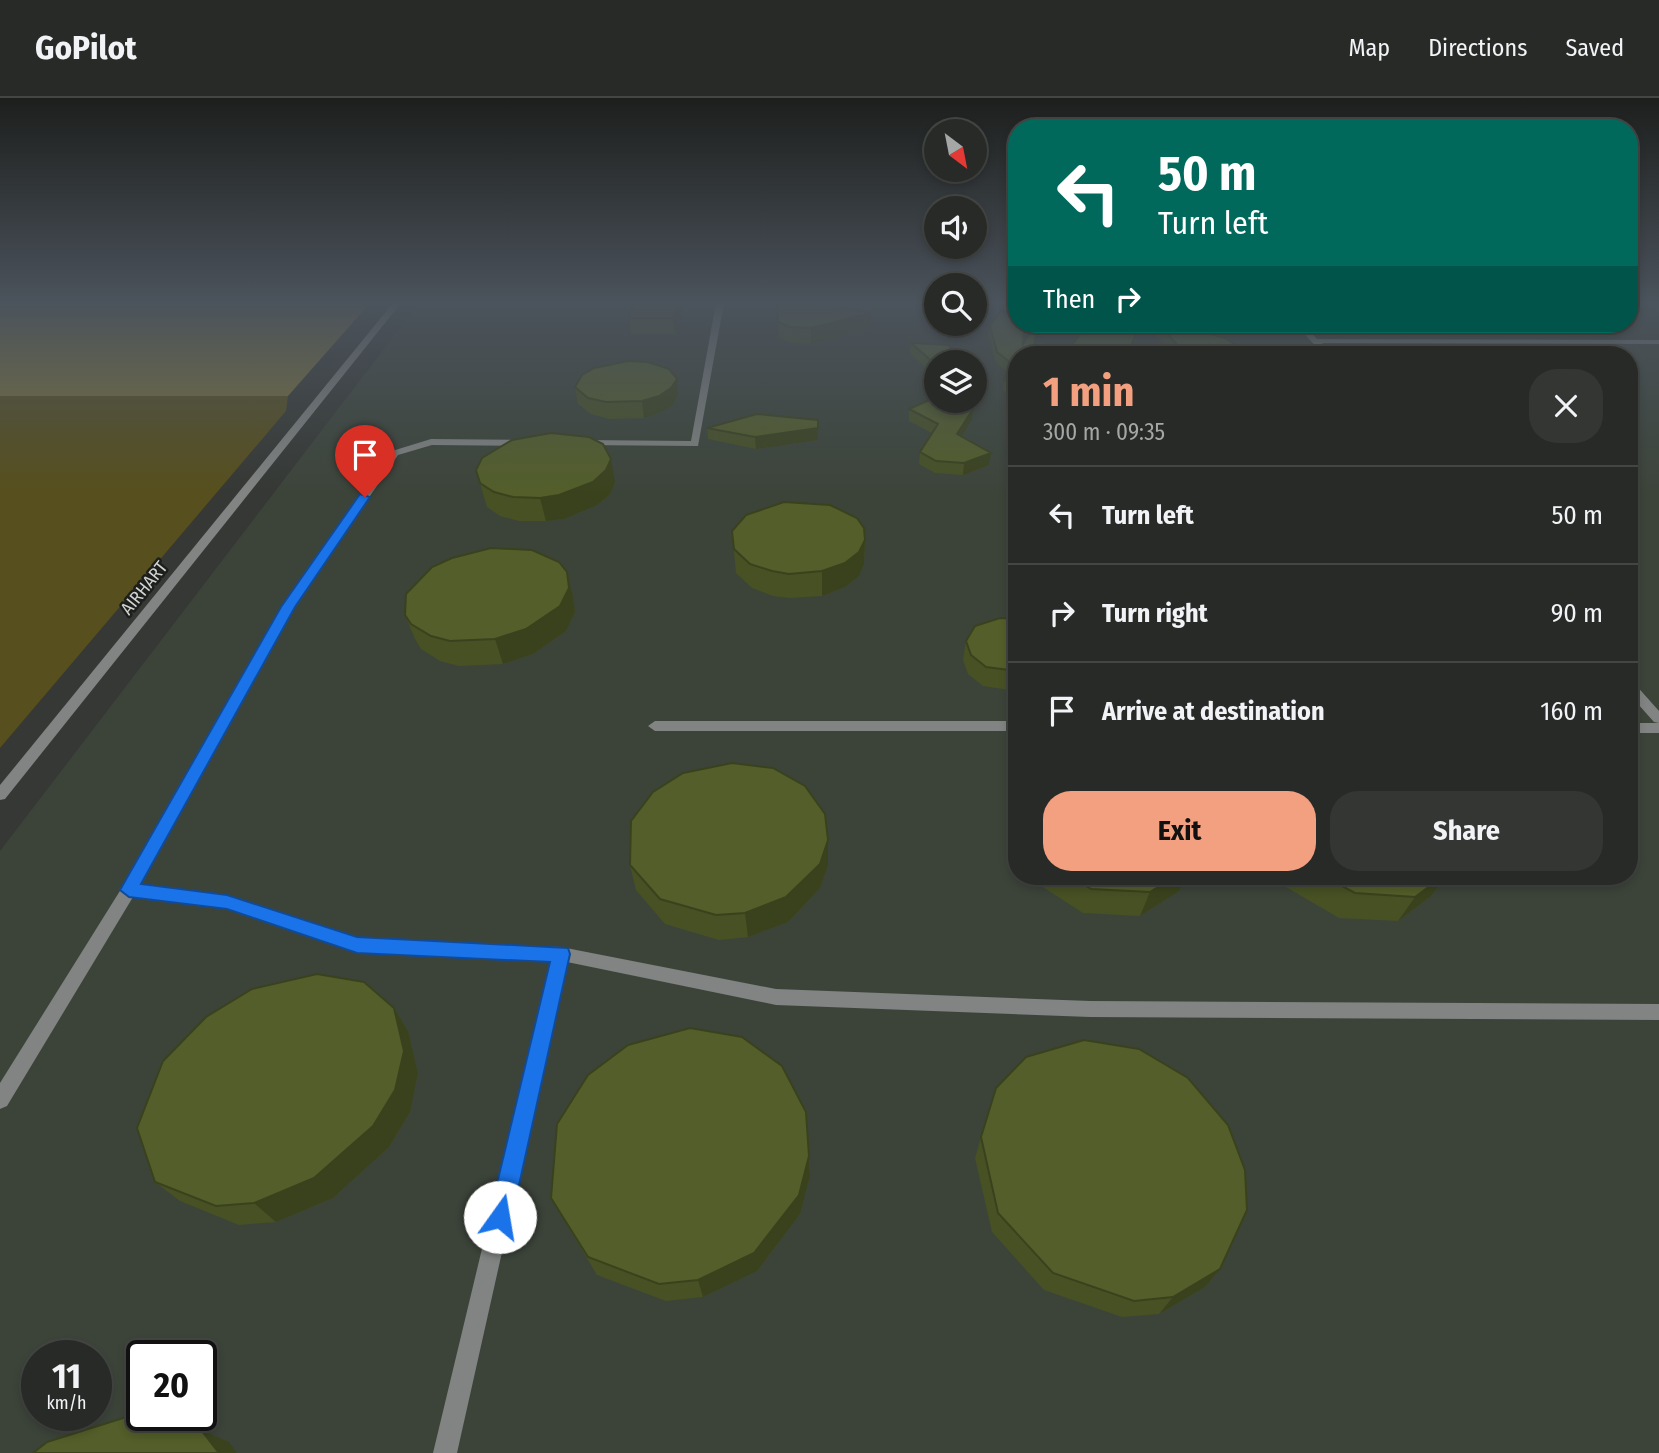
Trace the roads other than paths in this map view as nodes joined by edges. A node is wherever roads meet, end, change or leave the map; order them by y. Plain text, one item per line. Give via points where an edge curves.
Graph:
1 (346, 366) edge
2 (709, 366) edge
3 (542, 443) edge
4 (570, 443) edge
5 (1638, 696) edge
6 (1659, 719) edge
7 (656, 726) dead end
8 (1008, 726) edge
9 (1638, 728) edge
10 (1659, 728) edge
11 (0, 794) edge
12 (129, 890) junction
13 (561, 954) junction
14 (1659, 1012) edge
15 (0, 1100) edge
16 (445, 1453) edge

1 - 11 street, AIRHART
2 - 4 street via 695,444
3 - 12 street via 431,442 395,453 288,607
5 - 6 street
7 - 8 street
9 - 10 street
12 - 13 street via 227,902 357,945
12 - 15 street
13 - 14 street via 776,997 1090,1009
13 - 16 street

